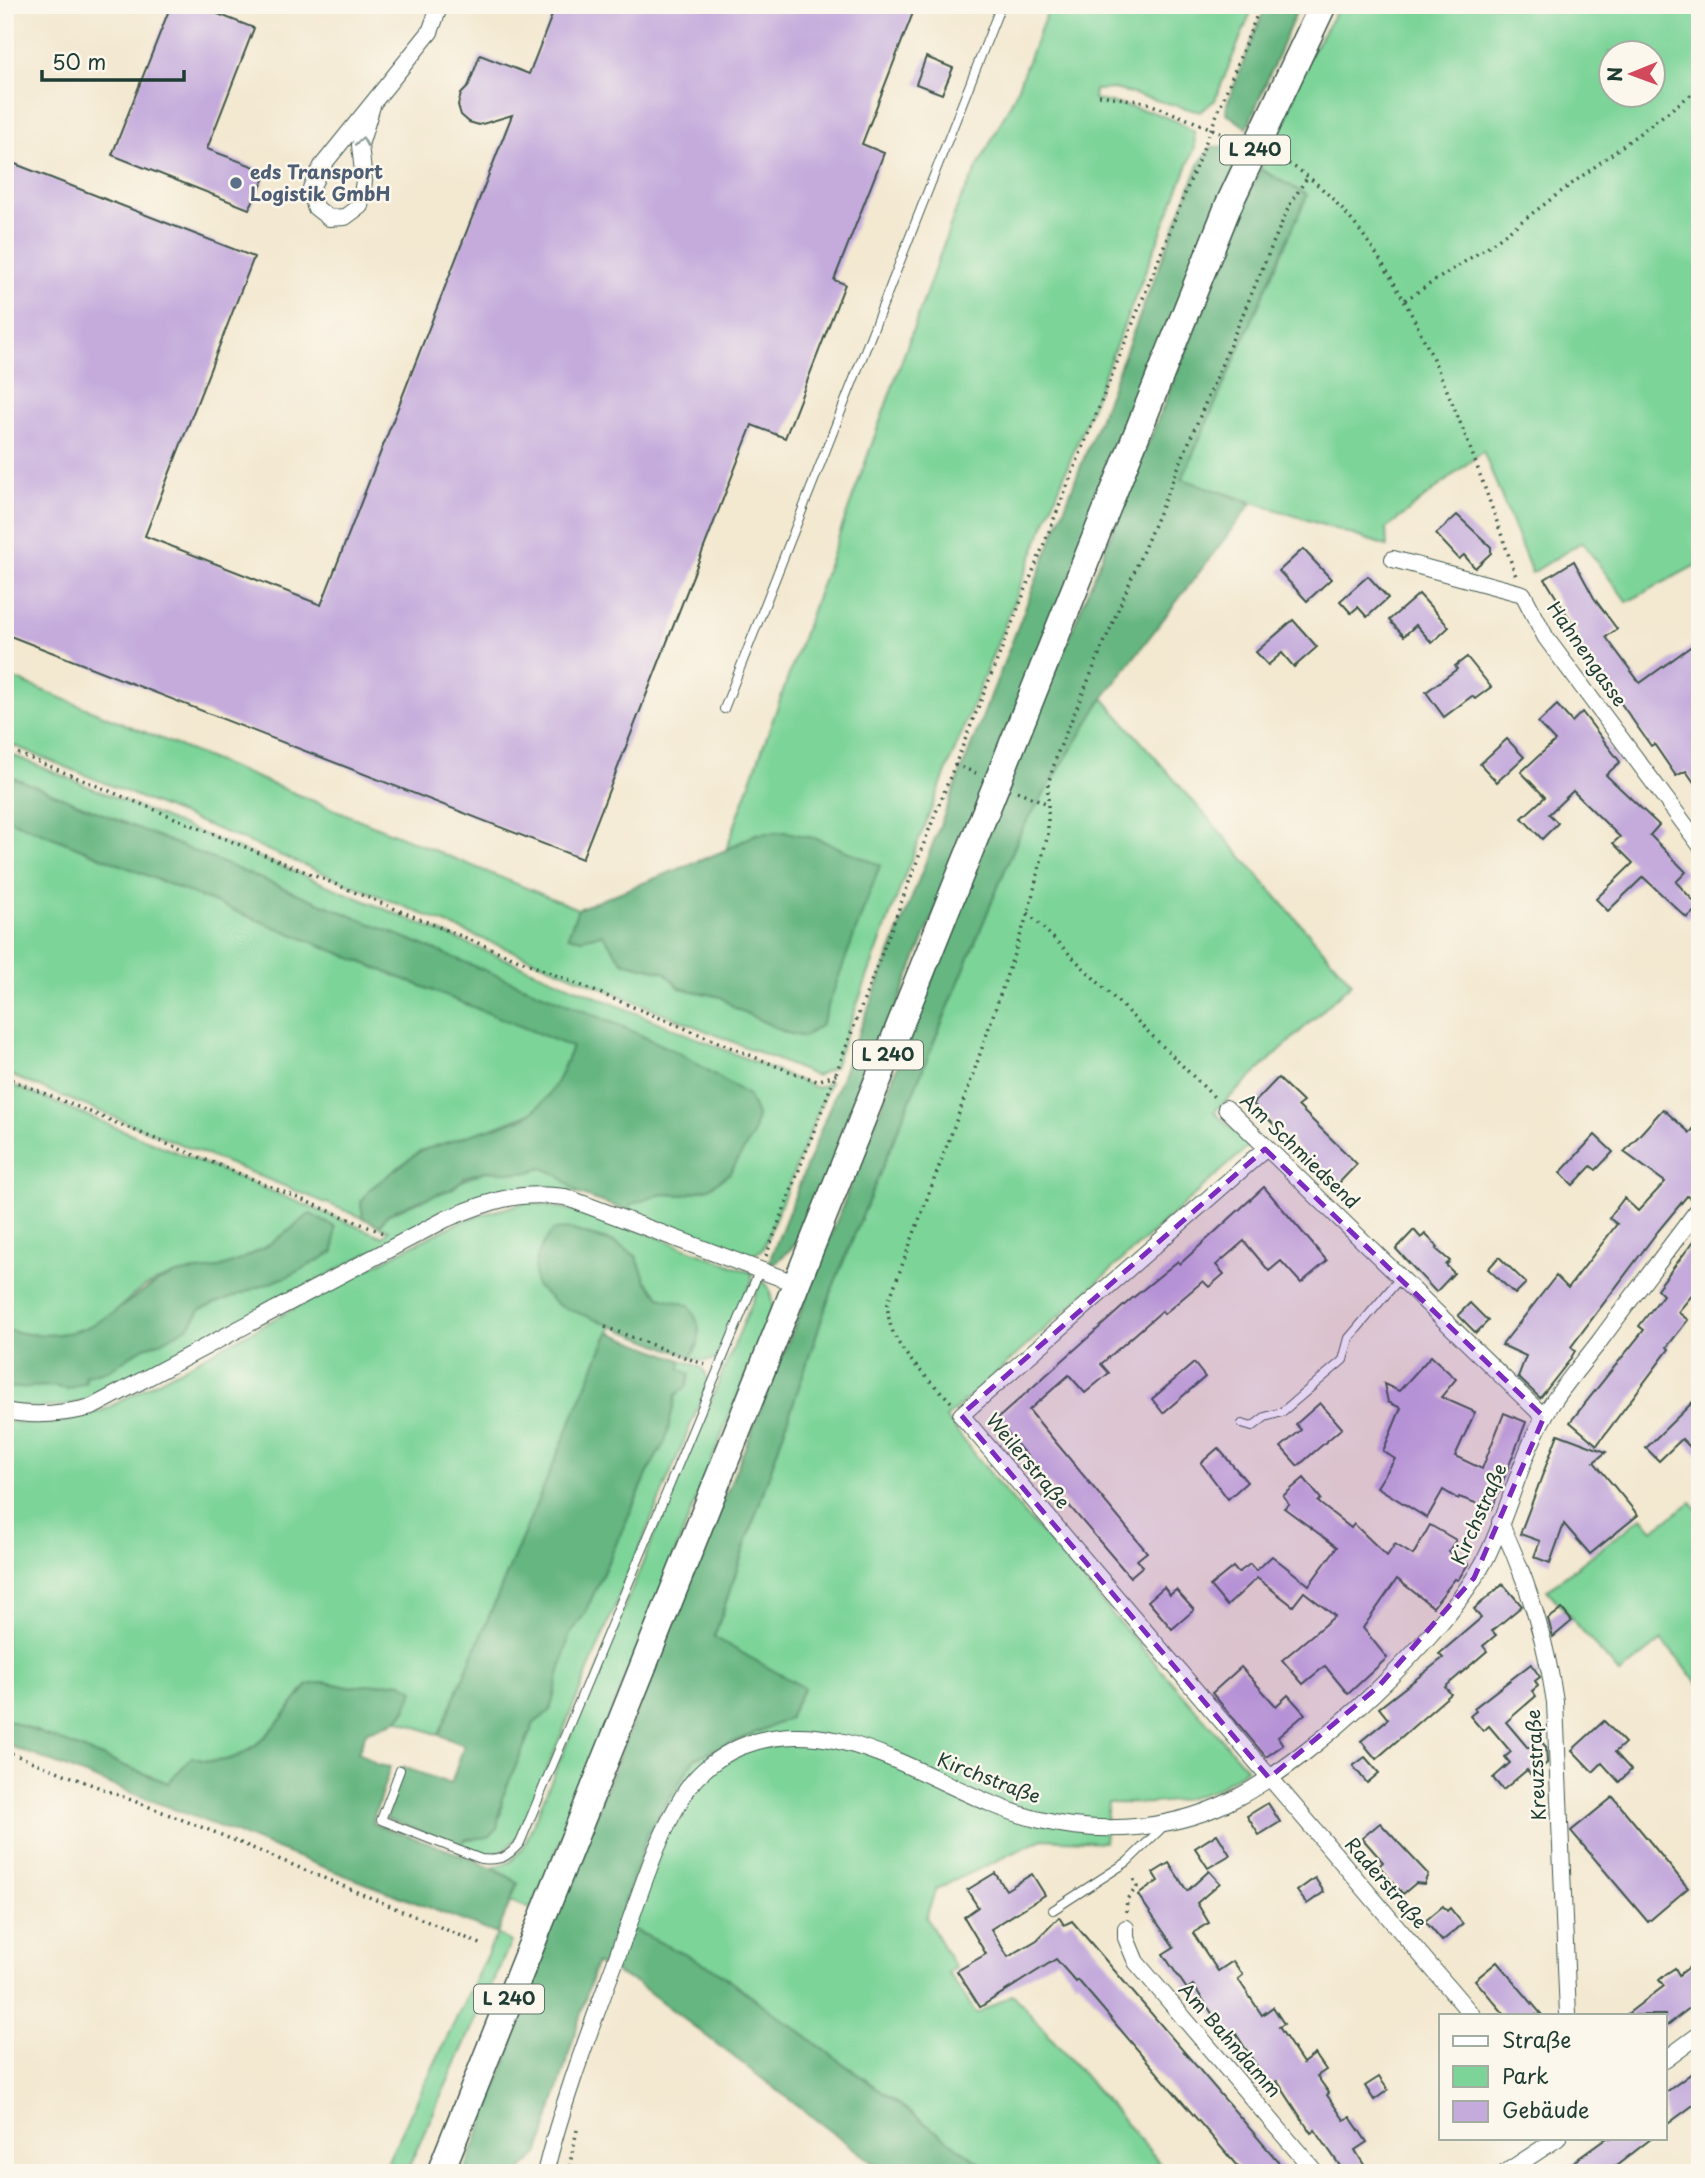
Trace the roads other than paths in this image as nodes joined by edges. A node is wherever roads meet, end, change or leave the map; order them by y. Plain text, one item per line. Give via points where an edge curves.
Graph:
1 (440, 5) edge
2 (1001, 5) edge
3 (1306, 5) edge
4 (1323, 5) edge
5 (1274, 95) junction
6 (372, 106) junction
7 (1393, 559) dead end
8 (724, 709) dead end
9 (1700, 845) edge
10 (1226, 1108) road end
11 (1265, 1149) junction
12 (1700, 1207) edge
13 (760, 1269) junction
14 (1401, 1277) junction
15 (797, 1284) junction
16 (5, 1411) edge
17 (1544, 1417) junction
18 (1242, 1424) dead end
19 (1500, 1522) junction
20 (400, 1770) dead end
21 (1269, 1778) junction
22 (1169, 1822) junction
23 (1053, 1910) dead end
24 (1125, 1928) dead end
25 (1471, 2014) edge
26 (1568, 2014) edge
27 (1700, 2034) edge
28 (1666, 2059) edge
29 (1555, 2140) edge
30 (440, 2173) edge
31 (545, 2173) edge
32 (1317, 2173) edge
33 (1505, 2173) edge

1 - 6 street via 430,32
2 - 8 lane
3 - 5 main road, L 240
4 - 5 main road, L 240
5 - 15 main road, L 240, bridge
6 -> 6 street via 322,166 311,187 315,207 329,218 345,217 360,206 364,181 360,145
7 - 9 street, Hahnengasse via 1523,594 1546,638
10 - 11 street, Am Schmiedsend
11 - 14 street, Am Schmiedsend
11 - 21 street, Weilerstraße via 961,1415
12 - 17 street, Kirchstraße
13 - 15 street
13 - 16 street via 565,1197 508,1196 446,1219 92,1407 49,1414
13 - 20 lane via 520,1843 498,1861 481,1859 381,1820
14 - 17 street, Am Schmiedsend
14 - 18 lane via 1349,1338 1343,1360 1282,1412 1252,1427
15 - 30 main road, L 240
17 - 19 street, Kirchstraße
19 - 21 street, Kirchstraße via 1474,1578 1417,1649 1346,1717
19 - 26 street, Kreuzstraße via 1538,1619 1552,1681
21 - 22 street, Kirchstraße via 1212,1810
21 - 25 street, Raderstraße
22 - 23 lane via 1127,1861
22 - 31 street, Kirchstraße via 1101,1827 1041,1821 990,1805 875,1752 806,1735 758,1740 731,1751 687,1788 666,1828
24 - 32 street, Am Bahndamm via 1136,1962
27 - 28 street
29 - 33 street

